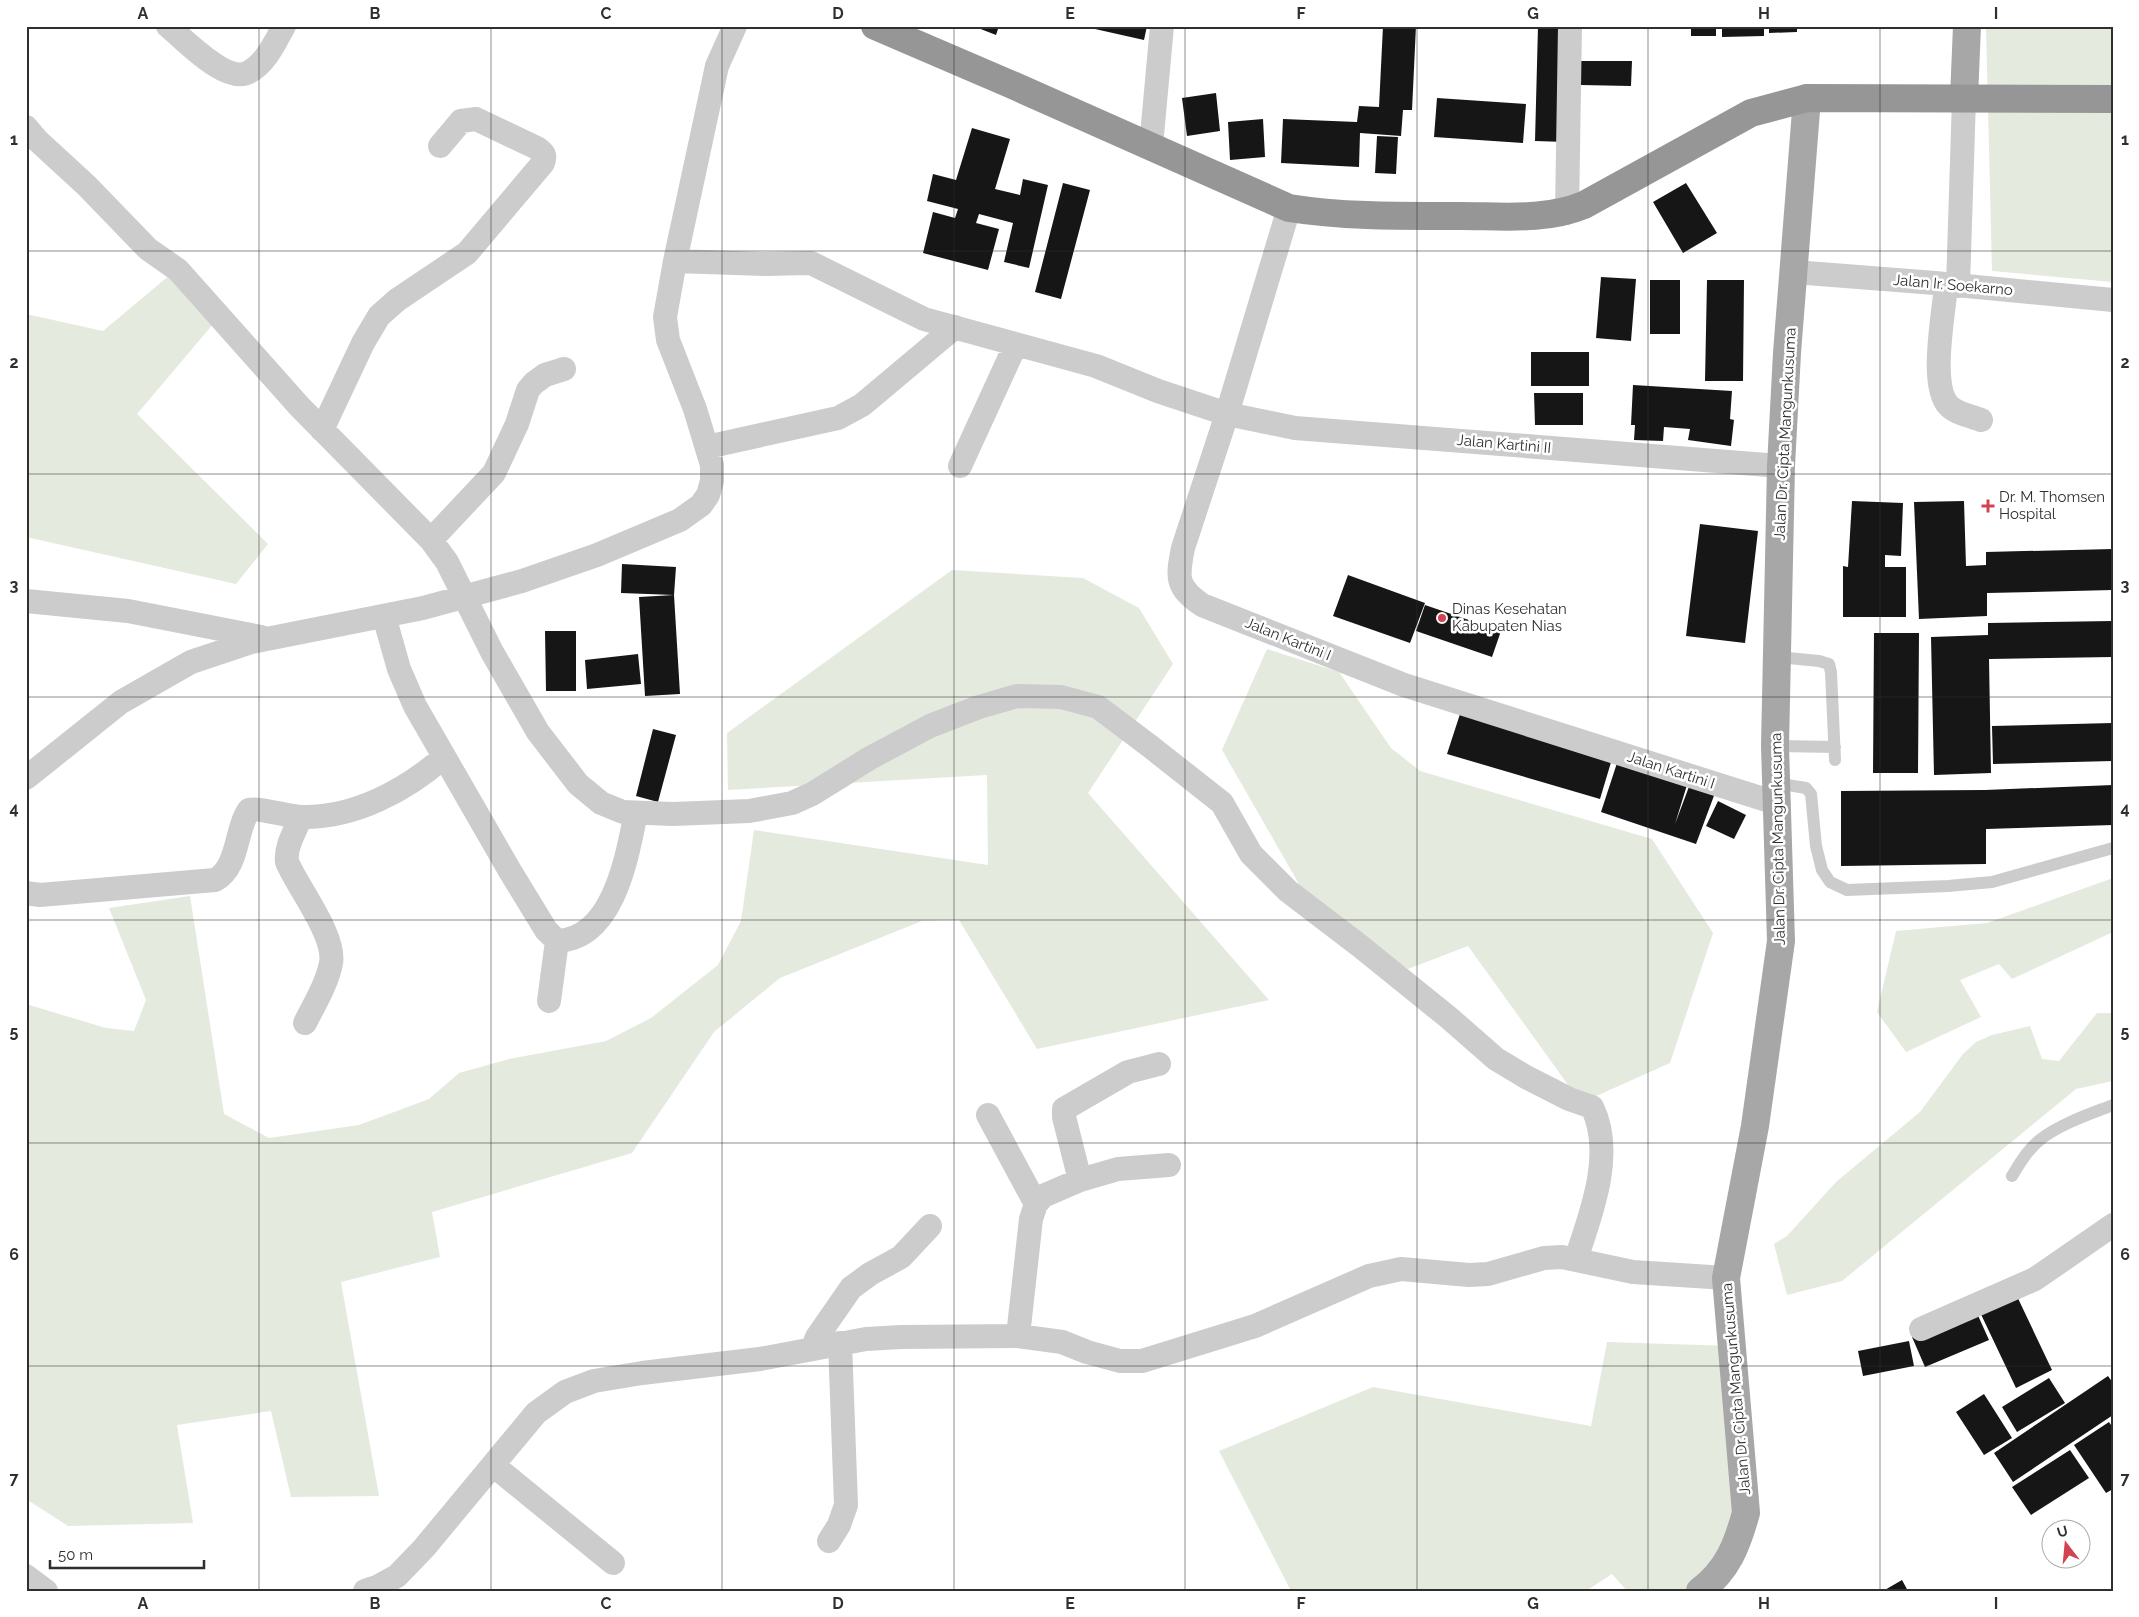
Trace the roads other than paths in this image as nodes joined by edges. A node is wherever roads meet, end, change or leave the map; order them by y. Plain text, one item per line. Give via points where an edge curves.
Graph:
1 (168, 26) edge
2 (284, 26) edge
3 (735, 26) edge
4 (875, 26) edge
5 (1162, 26) edge
6 (1570, 26) edge
7 (1967, 26) edge
8 (1807, 98) junction
9 (1964, 98) junction
10 (2113, 99) edge
11 (26, 127) edge
12 (440, 146) dead end
13 (1152, 146) junction
14 (1289, 208) junction
15 (1567, 212) junction
16 (675, 261) junction
17 (1794, 272) junction
18 (1952, 286) junction
19 (2113, 300) edge
20 (955, 327) junction
21 (1015, 346) junction
22 (564, 369) dead end
23 (1228, 414) junction
24 (1981, 420) dead end
25 (322, 430) junction
26 (707, 447) junction
27 (960, 466) dead end
28 (1781, 466) junction
29 (431, 540) junction
30 (466, 597) junction
31 (26, 601) edge
32 (384, 616) junction
33 (270, 638) junction
34 (1777, 657) junction
35 (1775, 746) junction
36 (1835, 747) junction
37 (444, 757) junction
38 (1835, 760) dead end
39 (26, 778) edge
40 (1776, 793) junction
41 (636, 812) junction
42 (301, 817) junction
43 (2113, 848) edge
44 (26, 893) edge
45 (557, 941) junction
46 (549, 1001) dead end
47 (306, 1024) dead end
48 (1159, 1064) dead end
49 (2113, 1105) edge
50 (988, 1115) dead end
51 (1169, 1165) dead end
52 (2012, 1176) dead end
53 (1080, 1180) junction
54 (1036, 1204) junction
55 (2113, 1225) edge
56 (930, 1226) dead end
57 (1576, 1259) junction
58 (1726, 1278) junction
59 (1921, 1329) dead end
60 (1018, 1336) junction
61 (840, 1343) junction
62 (812, 1349) junction
63 (493, 1465) junction
64 (829, 1541) dead end
65 (613, 1563) dead end
66 (26, 1576) edge
67 (46, 1591) edge
68 (365, 1591) edge
69 (1700, 1591) edge

1 - 2 street via 220,69 232,75 248,74 263,61
3 - 16 street via 717,66
4 - 13 highway
5 - 13 street
6 - 15 street
7 - 9 main road
8 - 9 highway
8 - 15 highway via 1751,113 1584,206
8 - 17 main road, Jalan Dr. Cipta Mangunkusuma
9 - 10 highway
9 - 18 street
11 - 25 street via 148,249 178,270
12 - 25 street via 461,121 476,119 537,148 545,158 466,253 379,316 362,343
13 - 14 highway
14 - 15 highway via 1383,216 1550,216
14 - 23 street, Jalan Kartini I
16 - 20 street, Jalan Kartini II via 811,263 924,319
16 - 26 street via 665,317 668,340
17 - 18 street, Jalan Ir. Soekarno
17 - 28 main road, Jalan Dr. Cipta Mangunkusuma
18 - 19 street, Jalan Ir. Soekarno
18 - 24 street via 1938,372 1940,391 1948,406
20 - 21 street, Jalan Kartini II
20 - 26 street via 851,412 832,420
21 - 23 street, Jalan Kartini II via 1096,366
21 - 27 street
22 - 29 street via 546,376 528,390 517,424 494,473
23 - 28 street, Jalan Kartini II via 1295,428
23 - 40 street, Jalan Kartini I via 1178,569 1180,582 1187,594 1202,604 1404,685
25 - 29 street
26 - 30 street via 712,465 708,494 701,505 680,520 597,555
28 - 34 main road, Jalan Dr. Cipta Mangunkusuma
29 - 30 street
30 - 32 street
30 - 41 street via 492,652 538,732 578,784 601,803 623,812
31 - 33 street via 128,611
32 - 33 street
32 - 37 street via 399,669
33 - 39 street via 218,652 167,675 121,702
34 - 35 main road, Jalan Dr. Cipta Mangunkusuma
34 - 36 lane via 1820,660 1829,664
35 - 36 lane
35 - 40 main road, Jalan Dr. Cipta Mangunkusuma
36 - 38 lane
37 - 42 street via 412,782 363,807 334,815
37 - 45 street via 546,930
40 - 43 lane via 1809,790 1822,870 1830,882 1847,890 1992,882
40 - 58 main road, Jalan Dr. Cipta Mangunkusuma via 1781,941 1755,1126
41 - 45 street via 627,857 610,903 595,924 581,934
41 - 57 street via 749,811 792,803 930,726 1017,696 1061,697 1098,707 1222,803 1251,854 1288,891 1419,993 1496,1059 1568,1099 1592,1107 1598,1120 1601,1163 1597,1196
42 - 44 street via 257,808 249,810 228,867 222,877 215,880 40,895
42 - 47 street via 286,856 287,862 319,920 331,952 331,963
45 - 46 street
48 - 53 street via 1128,1072 1064,1109
49 - 52 lane via 2041,1138
50 - 54 street
51 - 53 street via 1118,1169
53 - 54 street via 1043,1196
54 - 60 street via 1031,1219
55 - 59 street via 2030,1282
56 - 62 street via 901,1257 851,1288
57 - 58 street via 1633,1272
57 - 60 street via 1562,1256 1544,1258 1488,1274 1401,1270 1369,1276 1255,1326 1142,1361 1120,1361 1062,1342
58 - 69 main road, Jalan Dr. Cipta Mangunkusuma via 1746,1513 1729,1561
60 - 61 street via 902,1337
61 - 62 street
61 - 64 street via 846,1505
62 - 63 street via 594,1381 566,1392 536,1413
63 - 65 street
63 - 68 street via 424,1548 396,1576
66 - 67 street

